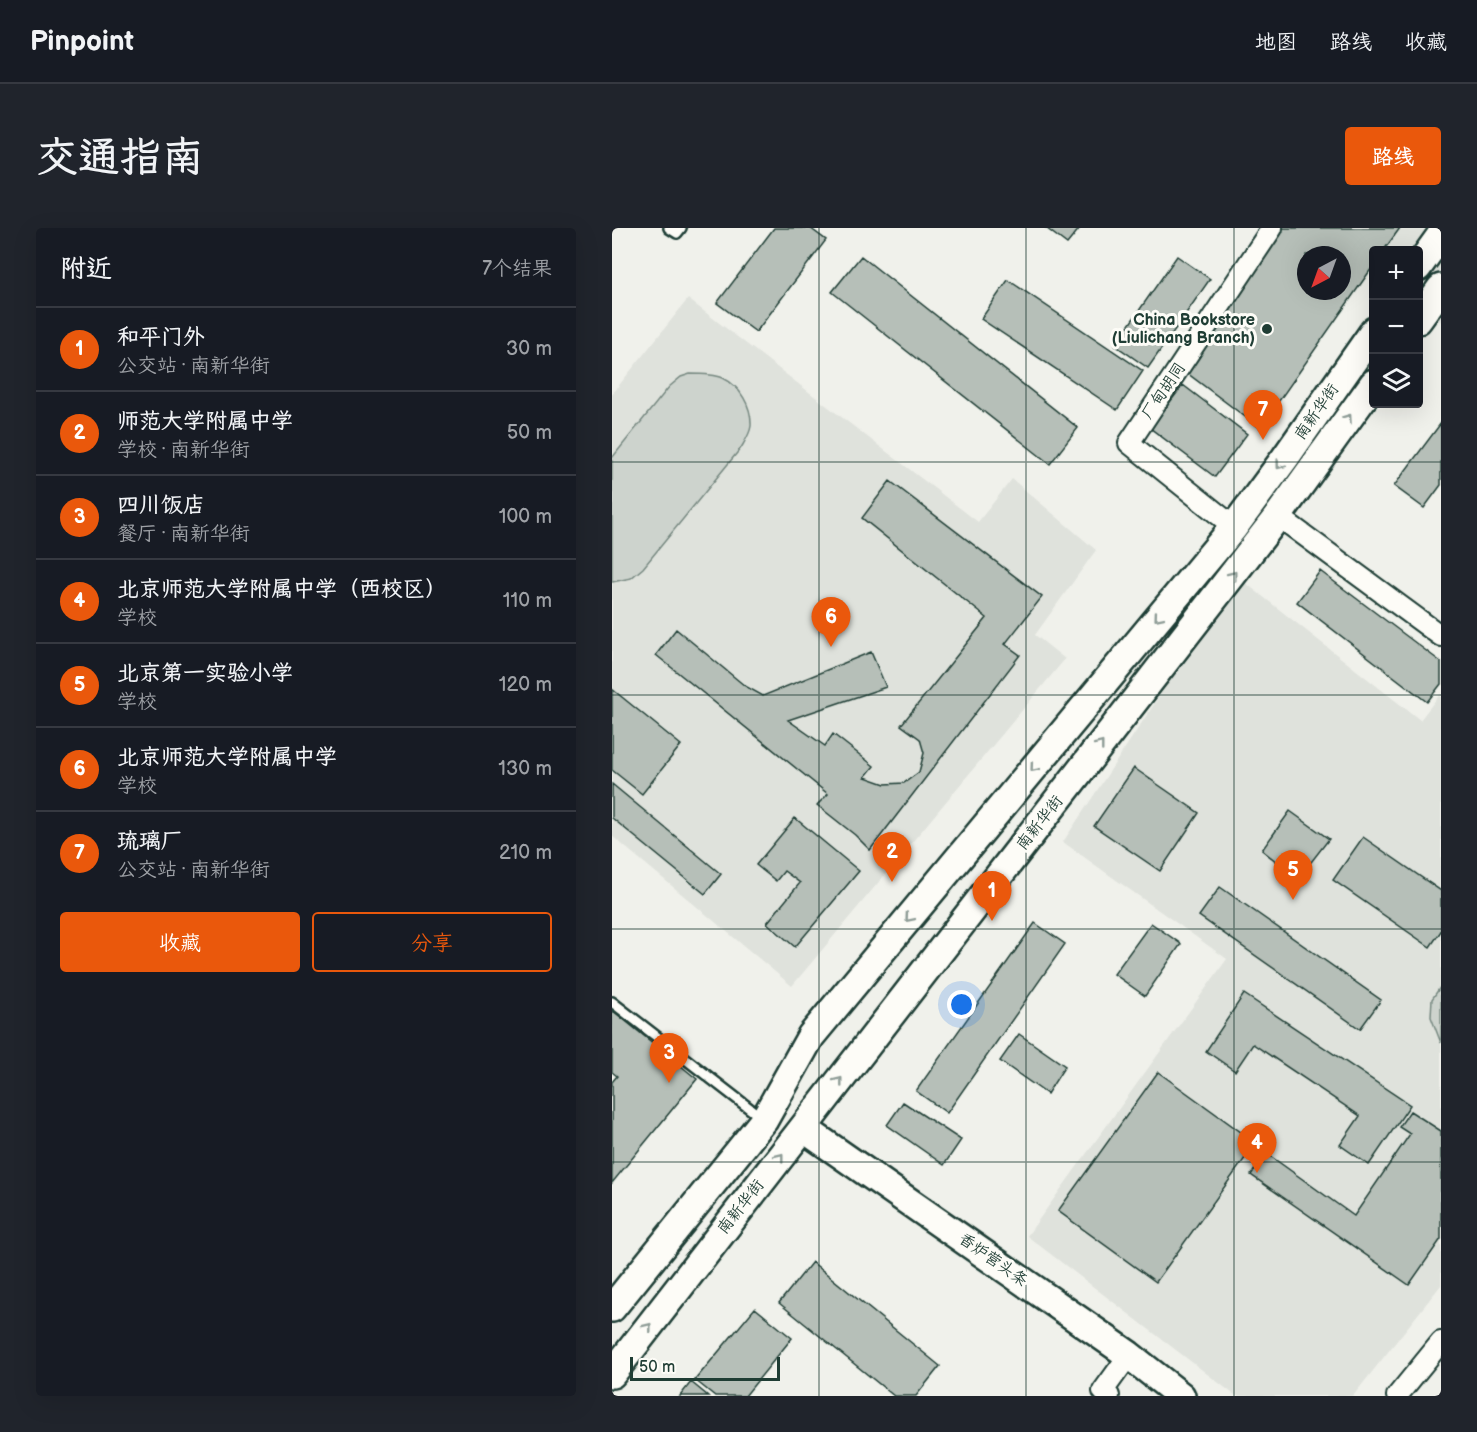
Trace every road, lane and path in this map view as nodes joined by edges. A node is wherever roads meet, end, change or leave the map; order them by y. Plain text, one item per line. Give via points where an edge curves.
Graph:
1 (669, 228) edge
2 (681, 228) edge
3 (1272, 228) edge
4 (1441, 235) edge
5 (1423, 261) edge
6 (1441, 288) edge
7 (1423, 314) edge
8 (1369, 338) edge
9 (1369, 390) edge
10 (1278, 516) junction
11 (1234, 527) junction
12 (1441, 636) edge
13 (612, 1002) edge
14 (764, 1120) junction
15 (803, 1128) junction
16 (612, 1308) edge
17 (1441, 1342) edge
18 (1129, 1355) junction
19 (612, 1374) edge
20 (1109, 1396) edge
21 (1181, 1396) edge
22 (1397, 1396) edge

1 - 2 lane via 677,232
3 - 11 street, 厂甸胡同 via 1129,443
4 - 5 main road
6 - 7 main road
8 -> 11 main road, 南新华街
10 -> 9 main road, 南新华街
10 - 12 street
15 -> 10 main road, 南新华街
11 -> 14 main road, 南新华街 via 811,1036
13 - 14 lane
14 - 16 main road, 南新华街
15 - 18 main road, 香炉营头条
19 -> 15 main road, 南新华街
17 - 22 street
18 - 20 street via 1103,1391
18 - 21 main road, 香炉营头条

